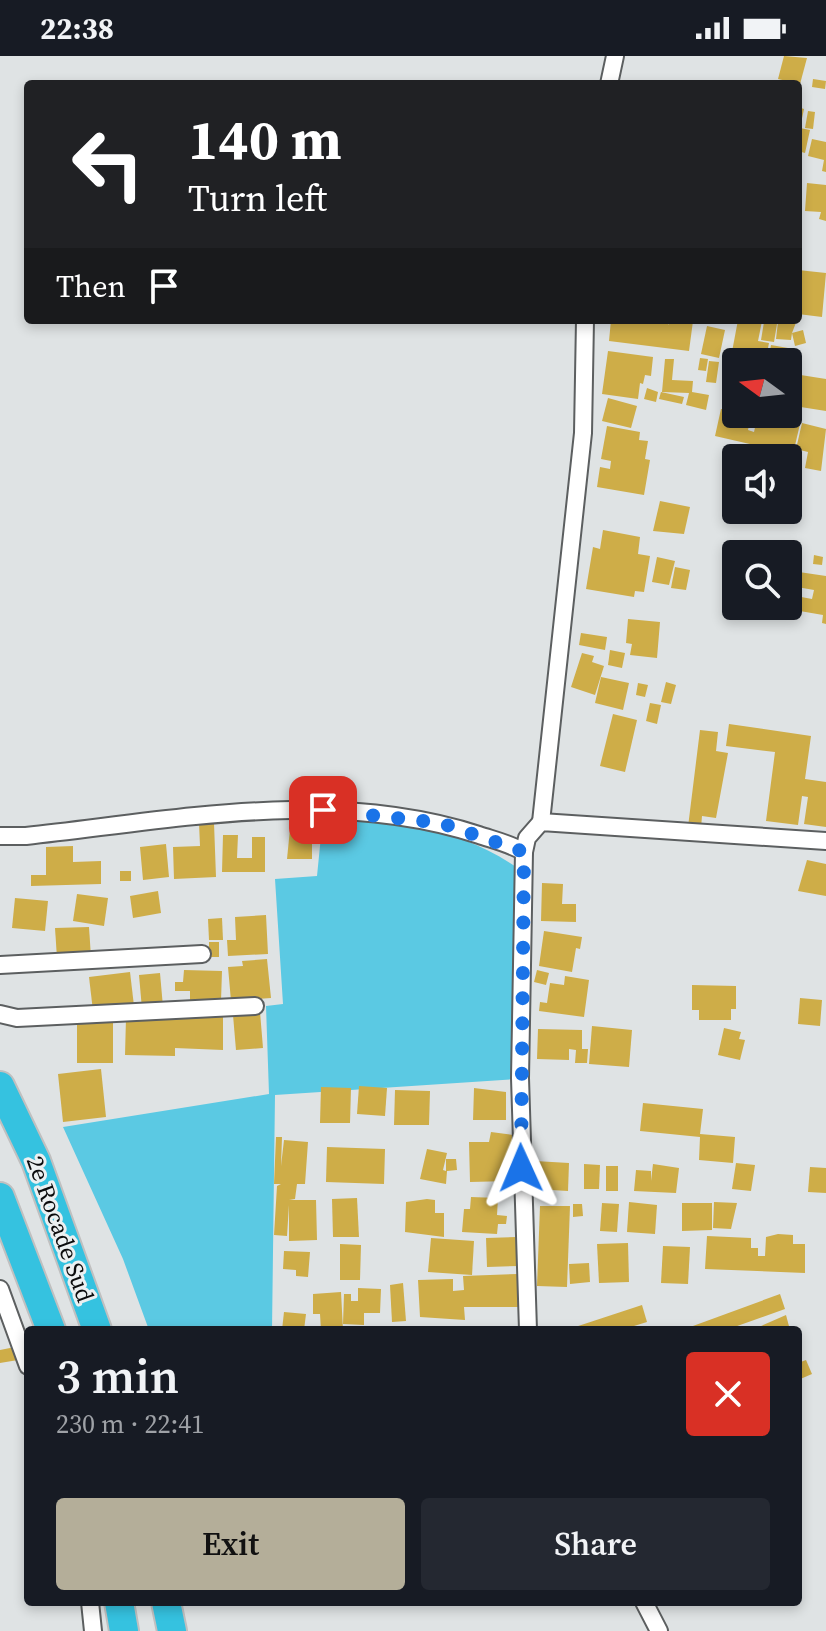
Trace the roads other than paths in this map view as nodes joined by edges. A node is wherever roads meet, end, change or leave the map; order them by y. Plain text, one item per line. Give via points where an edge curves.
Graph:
1 (615, 56) edge
2 (610, 80) edge
3 (585, 324) edge
4 (541, 822) junction
5 (0, 836) edge
6 (826, 841) edge
7 (524, 852) junction
8 (202, 954) dead end
9 (0, 965) edge
10 (255, 1006) dead end
11 (0, 1014) edge
12 (0, 1086) edge
13 (0, 1197) edge
14 (0, 1289) edge
15 (49, 1326) edge
16 (96, 1326) edge
17 (528, 1326) edge
18 (24, 1355) edge
19 (90, 1606) edge
20 (120, 1606) edge
21 (167, 1606) edge
22 (646, 1606) edge
23 (93, 1631) edge
24 (124, 1631) edge
25 (172, 1631) edge
26 (659, 1631) edge

1 - 2 street
3 - 4 street via 583,433
4 - 6 street
4 - 7 street via 527,838
5 - 7 street via 247,811 323,810 441,823
7 - 17 street via 520,1078
8 - 9 street
10 - 11 street via 17,1018
12 - 16 highway, 2e Rocade Sud via 36,1161
13 - 15 highway, 2e Rocade Sud
14 - 18 street
19 - 23 street
20 - 24 highway
21 - 25 highway
22 - 26 street

